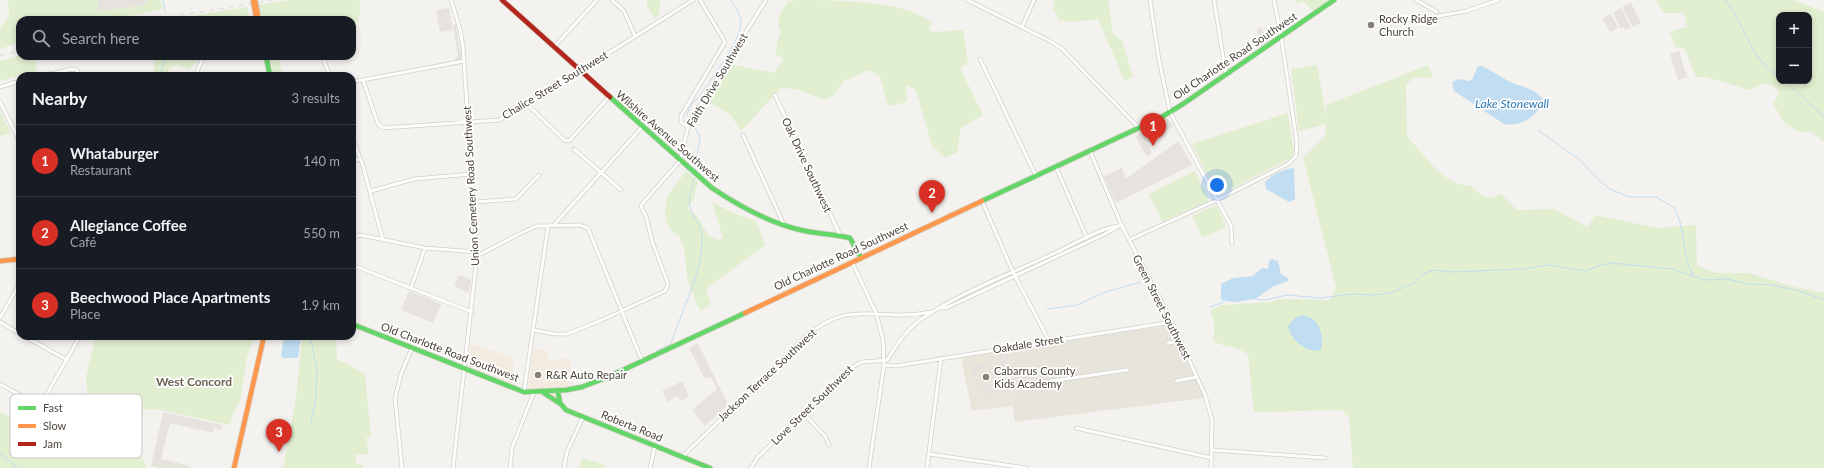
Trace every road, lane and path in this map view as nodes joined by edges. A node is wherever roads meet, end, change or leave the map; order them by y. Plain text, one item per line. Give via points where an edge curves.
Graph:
1 (254, 0) edge
2 (451, 0) edge
3 (504, 0) edge
4 (597, 0) edge
5 (612, 0) edge
6 (694, 0) edge
7 (700, 0) edge
8 (766, 0) edge
9 (967, 0) edge
10 (1034, 0) edge
11 (1150, 0) edge
12 (1214, 0) edge
13 (1274, 0) edge
14 (1334, 0) edge
15 (1416, 0) edge
16 (1498, 0) edge
17 (258, 16) edge
18 (1022, 27) junction
19 (635, 36) junction
20 (1281, 36) junction
21 (554, 47) junction
22 (980, 59) dead end
23 (202, 60) edge
24 (267, 60) edge
25 (324, 60) edge
26 (464, 61) junction
27 (580, 70) junction
28 (63, 72) edge
29 (78, 72) edge
30 (197, 72) edge
31 (269, 72) edge
32 (328, 72) edge
33 (1226, 75) junction
34 (363, 80) junction
35 (16, 81) edge
36 (356, 81) edge
37 (0, 87) edge
38 (775, 95) dead end
39 (609, 97) junction
40 (0, 102) edge
41 (527, 104) junction
42 (1170, 112) junction
43 (468, 122) junction
44 (642, 127) junction
45 (688, 127) junction
46 (1139, 128) junction
47 (16, 134) edge
48 (743, 135) dead end
49 (356, 147) edge
50 (574, 149) dead end
51 (1090, 151) junction
52 (361, 159) junction
53 (356, 160) edge
54 (680, 161) junction
55 (1056, 167) junction
56 (601, 172) junction
57 (472, 174) junction
58 (539, 175) dead end
59 (1036, 176) junction
60 (621, 190) dead end
61 (371, 191) junction
62 (1217, 200) junction
63 (982, 201) junction
64 (474, 202) junction
65 (784, 225) junction
66 (1120, 225) junction
67 (548, 226) junction
68 (553, 226) junction
69 (840, 235) junction
70 (356, 236) edge
71 (1086, 238) junction
72 (383, 240) junction
73 (1128, 240) junction
74 (1088, 242) junction
75 (1232, 243) dead end
76 (425, 248) junction
77 (477, 254) junction
78 (861, 258) junction
79 (16, 259) edge
80 (0, 261) edge
81 (852, 262) junction
82 (356, 267) edge
83 (1013, 272) junction
84 (1015, 276) junction
85 (411, 288) junction
86 (16, 290) edge
87 (942, 308) junction
88 (623, 311) junction
89 (934, 311) junction
90 (472, 312) junction
91 (876, 313) junction
92 (0, 318) edge
93 (0, 322) edge
94 (1172, 322) junction
95 (356, 326) edge
96 (533, 330) junction
97 (16, 332) edge
98 (31, 340) edge
99 (78, 340) edge
100 (263, 340) edge
101 (1049, 341) junction
102 (1180, 341) junction
103 (1168, 343) dead end
104 (412, 348) junction
105 (941, 358) junction
106 (66, 360) junction
107 (884, 360) junction
108 (642, 361) junction
109 (884, 365) junction
110 (465, 369) junction
111 (1127, 370) dead end
112 (1198, 377) junction
113 (1176, 381) dead end
114 (0, 384) edge
115 (1003, 388) dead end
116 (524, 392) junction
117 (537, 392) junction
118 (558, 392) junction
119 (18, 394) edge
120 (47, 394) edge
121 (562, 406) junction
122 (803, 413) junction
123 (583, 417) junction
124 (1076, 428) dead end
125 (829, 445) dead end
126 (655, 446) junction
127 (1212, 450) junction
128 (929, 454) junction
129 (682, 457) junction
130 (1212, 458) junction
131 (1325, 458) dead end
132 (234, 468) edge
133 (402, 468) edge
134 (454, 468) edge
135 (510, 468) edge
136 (564, 468) edge
137 (650, 468) edge
138 (710, 468) edge
139 (751, 468) edge
140 (869, 468) edge
141 (927, 468) edge
142 (1026, 468) edge
143 (1211, 468) edge

1 - 17 main road, bridge
2 - 26 street, Union Cemetery Road Southwest via 460,29
3 - 21 main road, Wilshire Avenue Southwest
4 - 21 street
5 - 19 street via 624,11
6 - 19 street, Chalice Street Southwest
7 - 45 street via 726,42 682,114 680,119
8 - 45 street, Faith Drive Southwest
9 - 18 street
10 - 18 street
11 - 42 street
12 - 33 street
13 - 20 street
14 - 20 main road, Old Charlotte Road Southwest
15 - 16 street via 1438,14 1467,11
18 - 46 street via 1062,50
19 - 27 street, Chalice Street Southwest
20 - 33 main road, Old Charlotte Road Southwest
20 - 62 street via 1297,143 1296,156 1288,164
21 - 27 main road, Wilshire Avenue Southwest
22 - 59 street
23 - 30 street
24 - 31 main road
25 - 32 street
26 - 34 street
26 - 43 street, Union Cemetery Road Southwest
27 - 39 main road, Wilshire Avenue Southwest
27 - 41 street, Chalice Street Southwest
28 - 29 street via 74,69
33 - 42 main road, Old Charlotte Road Southwest
34 - 36 street
34 - 43 street, Chalice Street Southwest via 378,124 383,128
35 - 37 street
38 - 69 street, Oak Drive Southwest
39 - 41 street via 569,141 564,140
39 - 44 main road, Wilshire Avenue Southwest
40 - 47 street
41 - 43 street, Chalice Street Southwest via 504,118
42 - 46 main road, Old Charlotte Road Southwest
42 - 62 street
43 - 57 street, Union Cemetery Road Southwest
44 - 54 main road, Wilshire Avenue Southwest
44 - 56 street
45 - 54 street, Faith Drive Southwest
46 - 51 main road, Old Charlotte Road Southwest
48 - 65 street
49 - 52 street
50 - 56 street
51 - 55 main road, Old Charlotte Road Southwest
51 - 66 street, Green Street Southwest
52 - 53 street
52 - 61 street
54 - 65 main road, Wilshire Avenue Southwest via 731,201
54 - 88 street, Faith Drive Southwest via 641,207 667,281 667,288 663,293
55 - 59 main road, Old Charlotte Road Southwest
55 - 71 street
56 - 60 street
56 - 68 street
57 - 61 street via 414,179
57 - 64 street, Union Cemetery Road Southwest
58 - 64 street via 516,199
59 - 63 main road, Old Charlotte Road Southwest
61 - 72 street
62 - 73 street
62 - 75 street via 1231,226
63 - 78 main road, Old Charlotte Road Southwest
63 - 83 street
64 - 77 street, Union Cemetery Road Southwest
65 - 69 main road, Wilshire Avenue Southwest
66 - 71 street, Jackson Terrace Southwest
66 - 73 street, Green Street Southwest
66 - 74 street, Jackson Terrace Southwest
67 - 68 street
67 - 77 street via 528,229
67 - 96 street
68 - 88 street via 579,225 590,229
69 - 78 main road via 850,238
70 - 72 street
71 - 74 street
71 - 83 street, Jackson Terrace Southwest
72 - 76 street
73 - 94 street, Green Street Southwest
74 - 84 street, Jackson Terrace Southwest
76 - 77 street
76 - 85 street
77 - 90 street, Union Cemetery Road Southwest
78 - 81 main road, Old Charlotte Road Southwest
79 - 80 main road
81 - 91 street
81 - 108 main road, Old Charlotte Road Southwest
82 - 85 street
83 - 84 street
83 - 87 street, Jackson Terrace Southwest
84 - 87 street, Jackson Terrace Southwest
84 - 101 street
85 - 90 street
86 - 92 street
87 - 89 street, Jackson Terrace Southwest
88 - 96 street, Faith Drive Southwest via 567,334
88 - 108 street
89 - 91 street, Jackson Terrace Southwest via 904,315
89 - 107 street, Jackson Terrace Southwest via 909,330 887,360
90 - 110 street, Union Cemetery Road Southwest
91 - 107 street via 882,334
91 - 129 street, Jackson Terrace Southwest via 844,314 817,327
93 - 97 street
94 - 101 street, Oakdale Street
94 - 102 street, Green Street Southwest
95 - 104 main road, Old Charlotte Road Southwest
96 - 116 street
98 - 106 street
99 - 106 street
100 - 132 main road
101 - 105 street, Oakdale Street
102 - 103 street
102 - 112 street, Green Street Southwest
104 - 110 main road, Old Charlotte Road Southwest
104 - 133 street via 401,374 395,398
105 - 109 street, Oakdale Street via 896,366
105 - 128 street
106 - 120 street
107 - 109 street
107 - 122 street, Love Street Southwest via 853,365
108 - 118 main road, Old Charlotte Road Southwest via 587,385
109 - 140 street
110 - 116 main road, Old Charlotte Road Southwest
110 - 134 street, Union Cemetery Road Southwest
111 - 115 street
112 - 113 street
112 - 127 street, Green Street Southwest via 1212,414
114 - 119 street
116 - 117 main road, Old Charlotte Road Southwest
117 - 118 main road, Old Charlotte Road Southwest
117 - 121 main road, Roberta Road via 553,398
117 - 135 street via 512,448
118 - 121 main road
121 - 123 main road, Roberta Road
122 - 125 street via 825,436
122 - 139 street, Love Street Southwest via 758,457
123 - 126 main road, Roberta Road
123 - 136 street via 567,452
124 - 130 street
126 - 129 main road, Roberta Road
126 - 137 street
127 - 130 street, Green Street Southwest
127 - 131 street
128 - 141 street
128 - 142 street
129 - 138 main road, Roberta Road
130 - 143 street, Green Street Southwest

